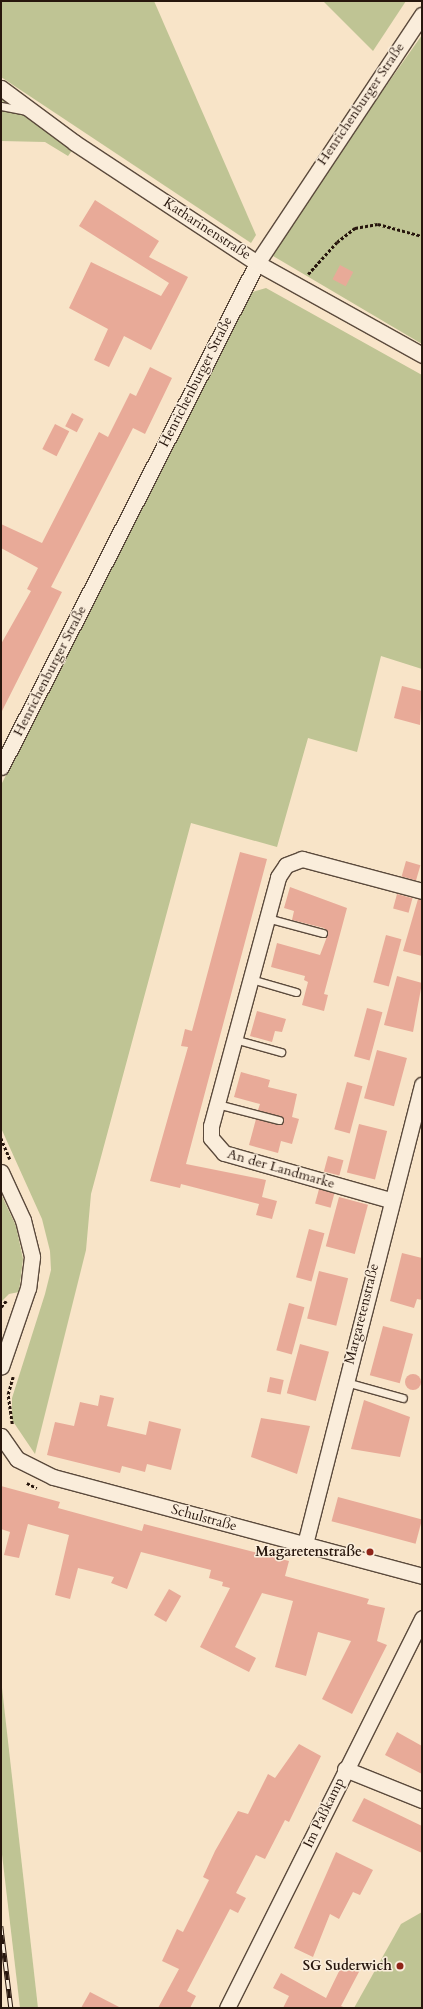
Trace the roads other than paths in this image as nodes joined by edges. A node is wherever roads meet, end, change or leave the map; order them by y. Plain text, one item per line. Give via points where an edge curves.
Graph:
1 (422, 15) edge
2 (1, 88) edge
3 (1, 106) edge
4 (35, 113) junction
5 (257, 263) junction
6 (422, 355) edge
7 (1, 767) edge
8 (422, 891) edge
9 (267, 918) junction
10 (323, 934) dead end
11 (251, 979) junction
12 (296, 992) dead end
13 (234, 1039) junction
14 (282, 1052) dead end
15 (422, 1085) edge
16 (217, 1104) junction
17 (279, 1120) dead end
18 (7, 1169) edge
19 (390, 1200) junction
20 (6, 1336) edge
21 (8, 1370) edge
22 (345, 1381) junction
23 (403, 1398) dead end
24 (7, 1432) edge
25 (305, 1544) junction
26 (422, 1576) edge
27 (422, 1618) edge
28 (345, 1770) junction
29 (422, 1800) edge
30 (227, 2008) edge

1 - 5 street, Henrichenburger Straße
2 - 4 street, Katharinenstraße
3 - 4 lane
4 - 5 street, Katharinenstraße
5 - 6 street, Katharinenstraße
5 - 7 street, Henrichenburger Straße
8 - 9 street, An der Landmarke via 294,859 278,878
9 - 10 lane
9 - 11 street, An der Landmarke
11 - 12 lane
11 - 13 street, An der Landmarke
13 - 14 lane
13 - 16 street, An der Landmarke
15 - 19 street, Margaretenstraße
16 - 17 lane
16 - 19 street, An der Landmarke via 211,1138 224,1153
18 - 20 street via 32,1257 28,1288
19 - 22 street, Margaretenstraße
20 - 21 street
22 - 23 lane
22 - 25 street, Margaretenstraße
24 - 25 street, Schulstraße via 17,1458 52,1477
25 - 26 street, Schulstraße
27 - 28 street, Im Paßkamp
28 - 29 street
28 - 30 street, Im Paßkamp

